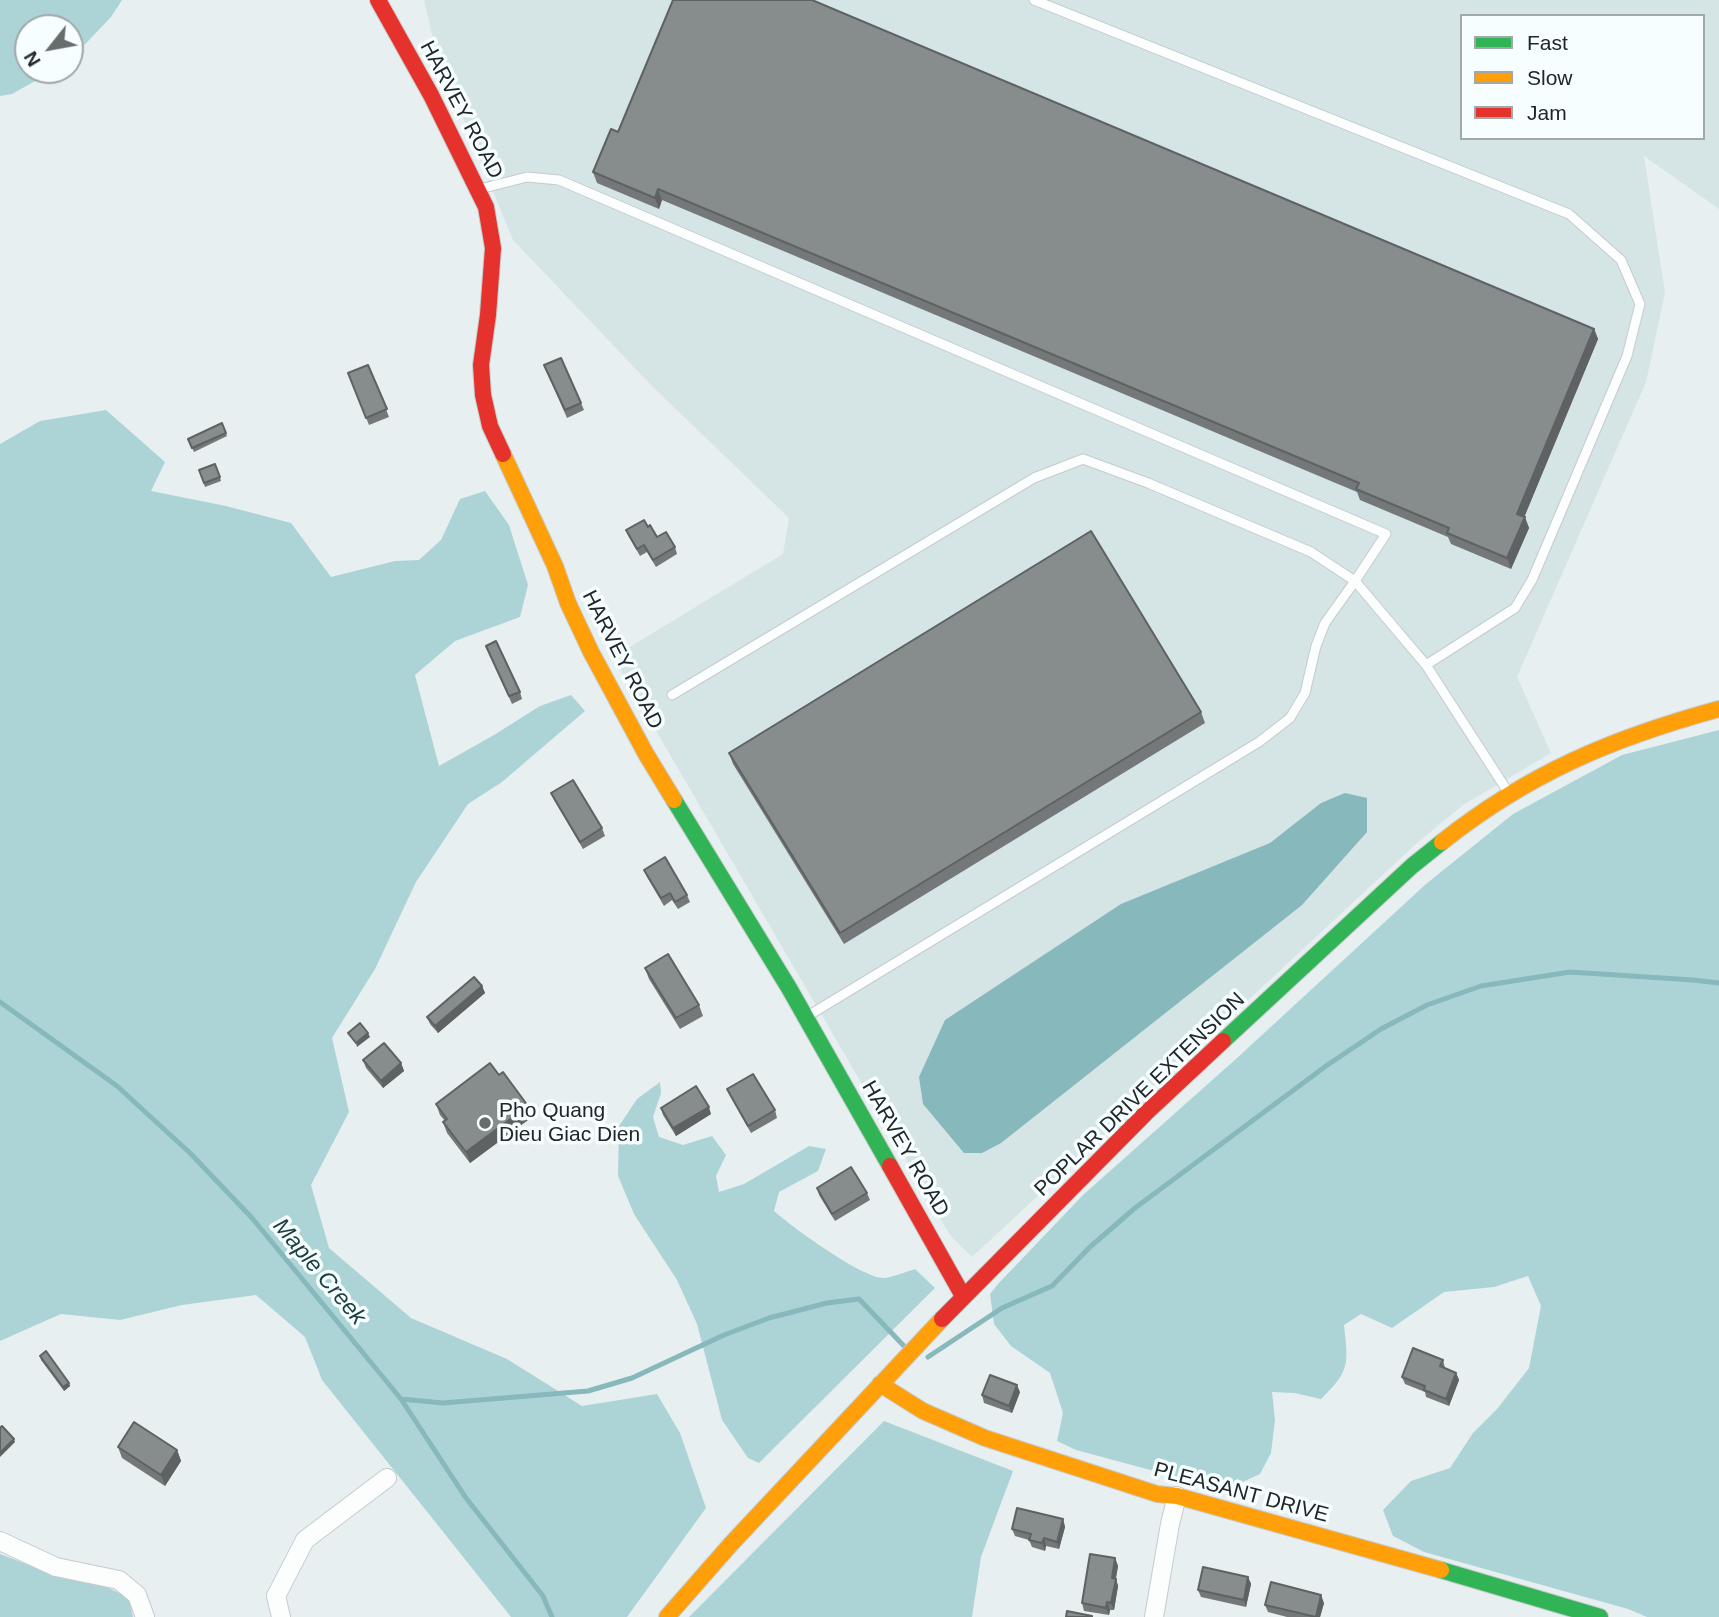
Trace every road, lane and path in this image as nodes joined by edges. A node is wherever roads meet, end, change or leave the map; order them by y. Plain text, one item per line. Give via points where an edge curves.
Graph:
1 (378, 0) edge
2 (1034, 0) edge
3 (479, 189) junction
4 (1355, 581) junction
5 (1426, 665) junction
6 (672, 695) dead end
7 (1719, 709) edge
8 (1509, 793) junction
9 (805, 1017) junction
10 (963, 1296) junction
11 (880, 1384) junction
12 (387, 1478) dead end
13 (1177, 1496) junction
14 (0, 1541) edge
15 (145, 1617) edge
16 (281, 1617) edge
17 (667, 1617) edge
18 (1154, 1617) edge
19 (1600, 1617) edge

1 - 3 street, HARVEY ROAD
2 - 5 lane via 1569,214 1621,260 1640,304 1627,356 1532,580 1515,608
3 - 4 lane via 527,177 559,180 1386,534
3 - 9 street, HARVEY ROAD via 493,248 481,365 491,426 574,615 619,704
4 - 5 lane
4 - 6 lane via 1311,552 1083,459 1034,478
4 - 9 lane via 1325,623 1305,693 1290,718 1259,742
5 - 8 lane
7 - 8 street, POPLAR DRIVE EXTENSION via 1608,744
8 - 10 street, POPLAR DRIVE EXTENSION via 1412,866 1146,1114
9 - 10 street, HARVEY ROAD
10 - 11 street, POPLAR DRIVE EXTENSION
11 - 13 street, PLEASANT DRIVE via 923,1411 985,1437 1157,1494
11 - 17 street, POPLAR DRIVE EXTENSION
12 - 16 street via 305,1540 276,1596
13 - 18 street
13 - 19 street, PLEASANT DRIVE
14 - 15 street via 56,1567 118,1580 137,1595

